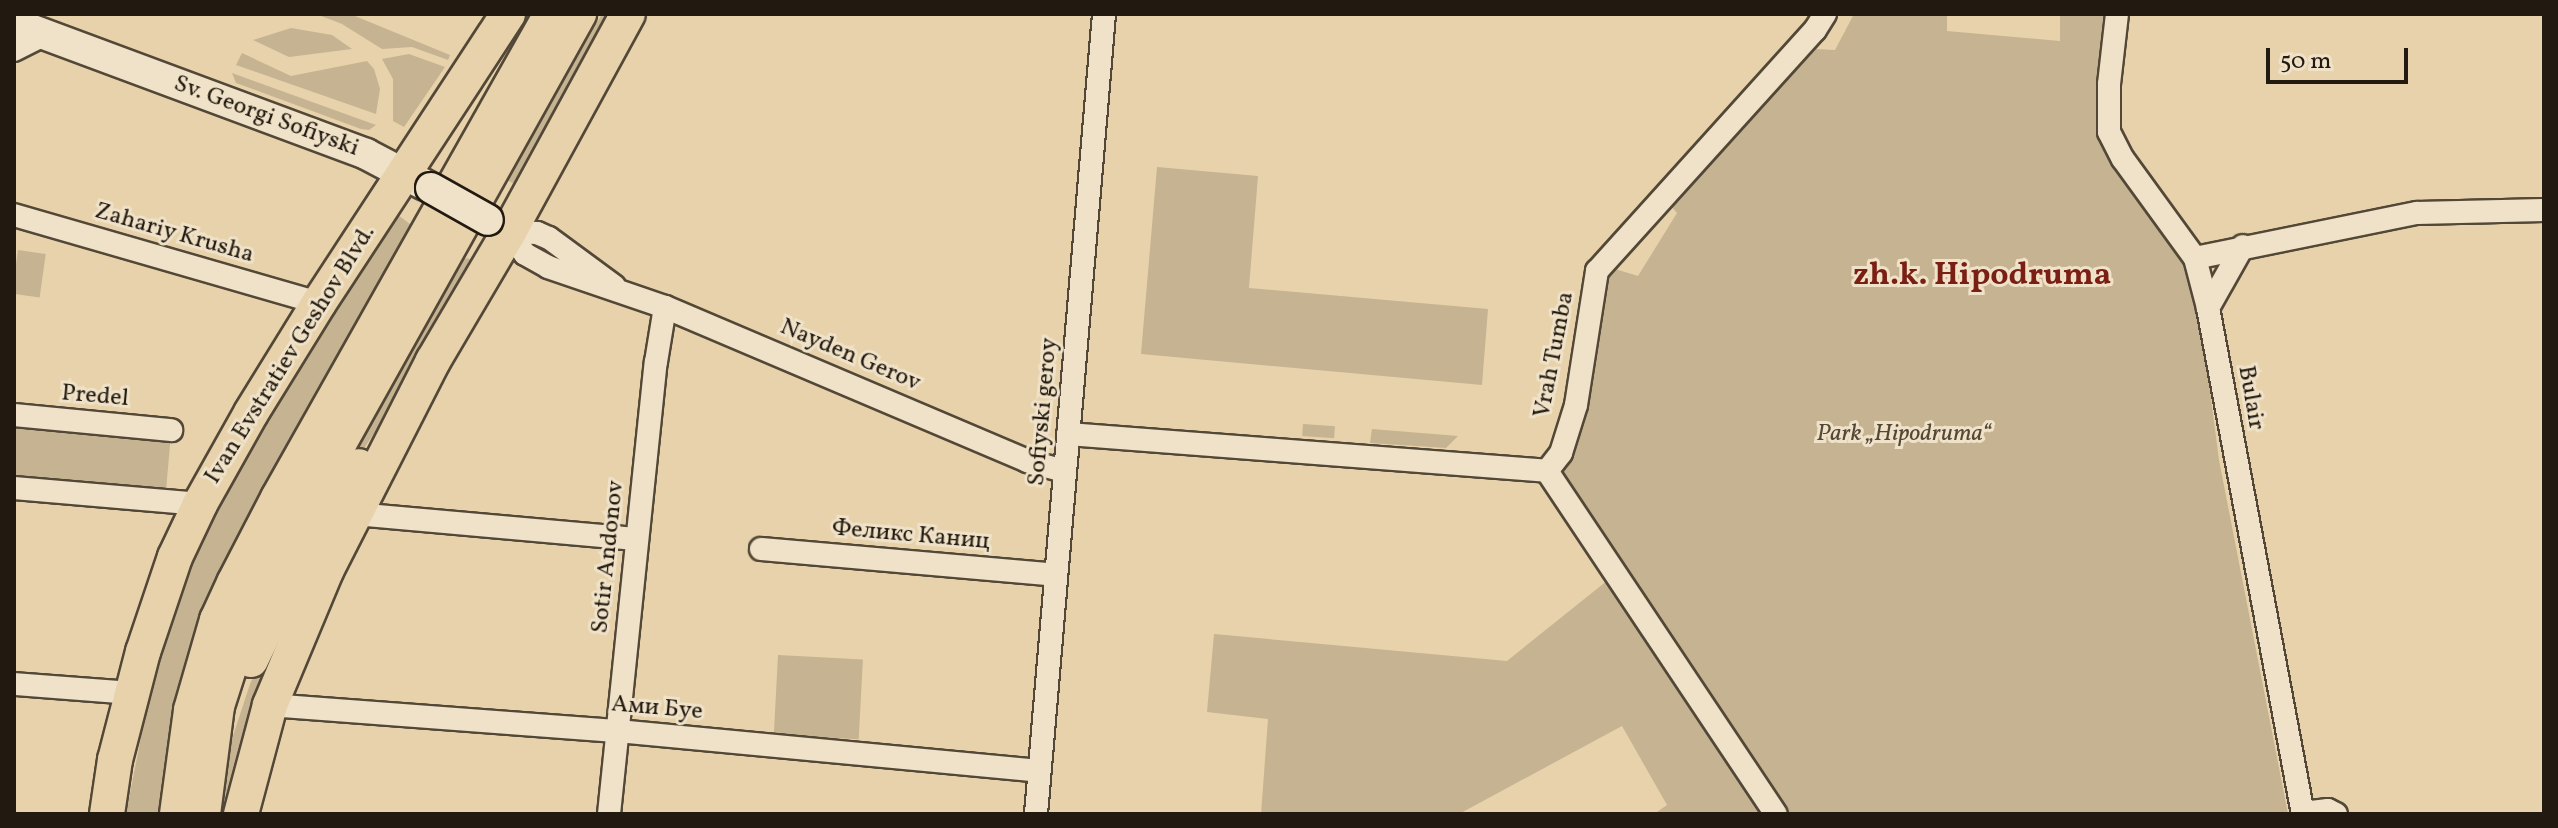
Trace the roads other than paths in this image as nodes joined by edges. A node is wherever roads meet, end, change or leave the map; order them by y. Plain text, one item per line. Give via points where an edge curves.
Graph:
1 (508, 14) edge
2 (551, 14) edge
3 (579, 14) edge
4 (628, 14) edge
5 (1104, 14) edge
6 (1825, 14) edge
7 (2117, 14) edge
8 (14, 23) edge
9 (45, 34) junction
10 (14, 50) edge
11 (419, 181) junction
12 (2544, 210) edge
13 (14, 215) edge
14 (498, 226) junction
15 (2243, 246) junction
16 (2195, 258) junction
17 (319, 303) junction
18 (665, 307) junction
19 (2208, 308) junction
20 (433, 361) junction
21 (14, 415) edge
22 (171, 430) dead end
23 (1068, 434) junction
24 (1065, 471) junction
25 (1547, 471) junction
26 (14, 488) edge
27 (200, 504) junction
28 (355, 514) junction
29 (636, 539) junction
30 (761, 549) dead end
31 (1056, 575) junction
32 (14, 684) edge
33 (131, 693) junction
34 (270, 705) junction
35 (618, 731) junction
36 (1039, 771) junction
37 (2303, 813) edge
38 (84, 814) edge
39 (107, 814) edge
40 (177, 814) edge
41 (204, 814) edge
42 (241, 814) edge
43 (609, 814) edge
44 (1036, 814) edge
45 (1776, 814) edge
46 (2336, 814) edge

1 - 11 main road, Ivan Evstratiev Geshov Blvd.
2 - 40 main road via 234,583 217,620 191,710
3 - 41 main road via 250,603 217,706
4 - 14 main road
5 - 23 street, Sofiyski geroy
6 - 25 street, Vrah Tumba via 1597,271 1576,405 1561,453
7 - 16 street, Bulair via 2109,132
8 - 9 main road, Sv. Georgi Sofiyski
9 - 10 street
9 - 11 main road, Sv. Georgi Sofiyski via 366,154
11 - 14 main road, Sv. Georgi Sofiyski, bridge
11 - 17 main road, Ivan Evstratiev Geshov Blvd.
12 - 15 street via 2417,213
13 - 17 street, Zahariy Krusha
14 - 18 street, Nayden Gerov via 549,238 615,287
14 - 20 main road
15 - 16 street
15 - 19 street
16 - 19 street, Bulair
17 - 27 main road, Ivan Evstratiev Geshov Blvd.
18 - 24 street, Nayden Gerov via 1027,461
18 - 29 street, Sotir Andonov
19 - 37 street, Bulair
20 - 28 main road
20 - 41 main road via 286,584 243,680
21 - 22 street, Predel
23 - 24 street, Sofiyski geroy
23 - 25 street
24 - 31 street, Sofiyski geroy
25 - 45 street
26 - 27 street
27 - 33 main road, Ivan Evstratiev Geshov Blvd. via 157,607
28 - 29 street
28 - 34 main road via 304,618
29 - 35 street, Sotir Andonov
30 - 31 street, Феликс Каниц
31 - 36 street, Sofiyski geroy
32 - 33 street
33 - 38 main road
33 - 39 main road, Ivan Evstratiev Geshov Blvd.
34 - 35 street, Ами Буе
34 - 42 main road
35 - 36 street, Ами Буе
35 - 43 street, Sotir Andonov
36 - 44 street, Sofiyski geroy
37 - 46 street

